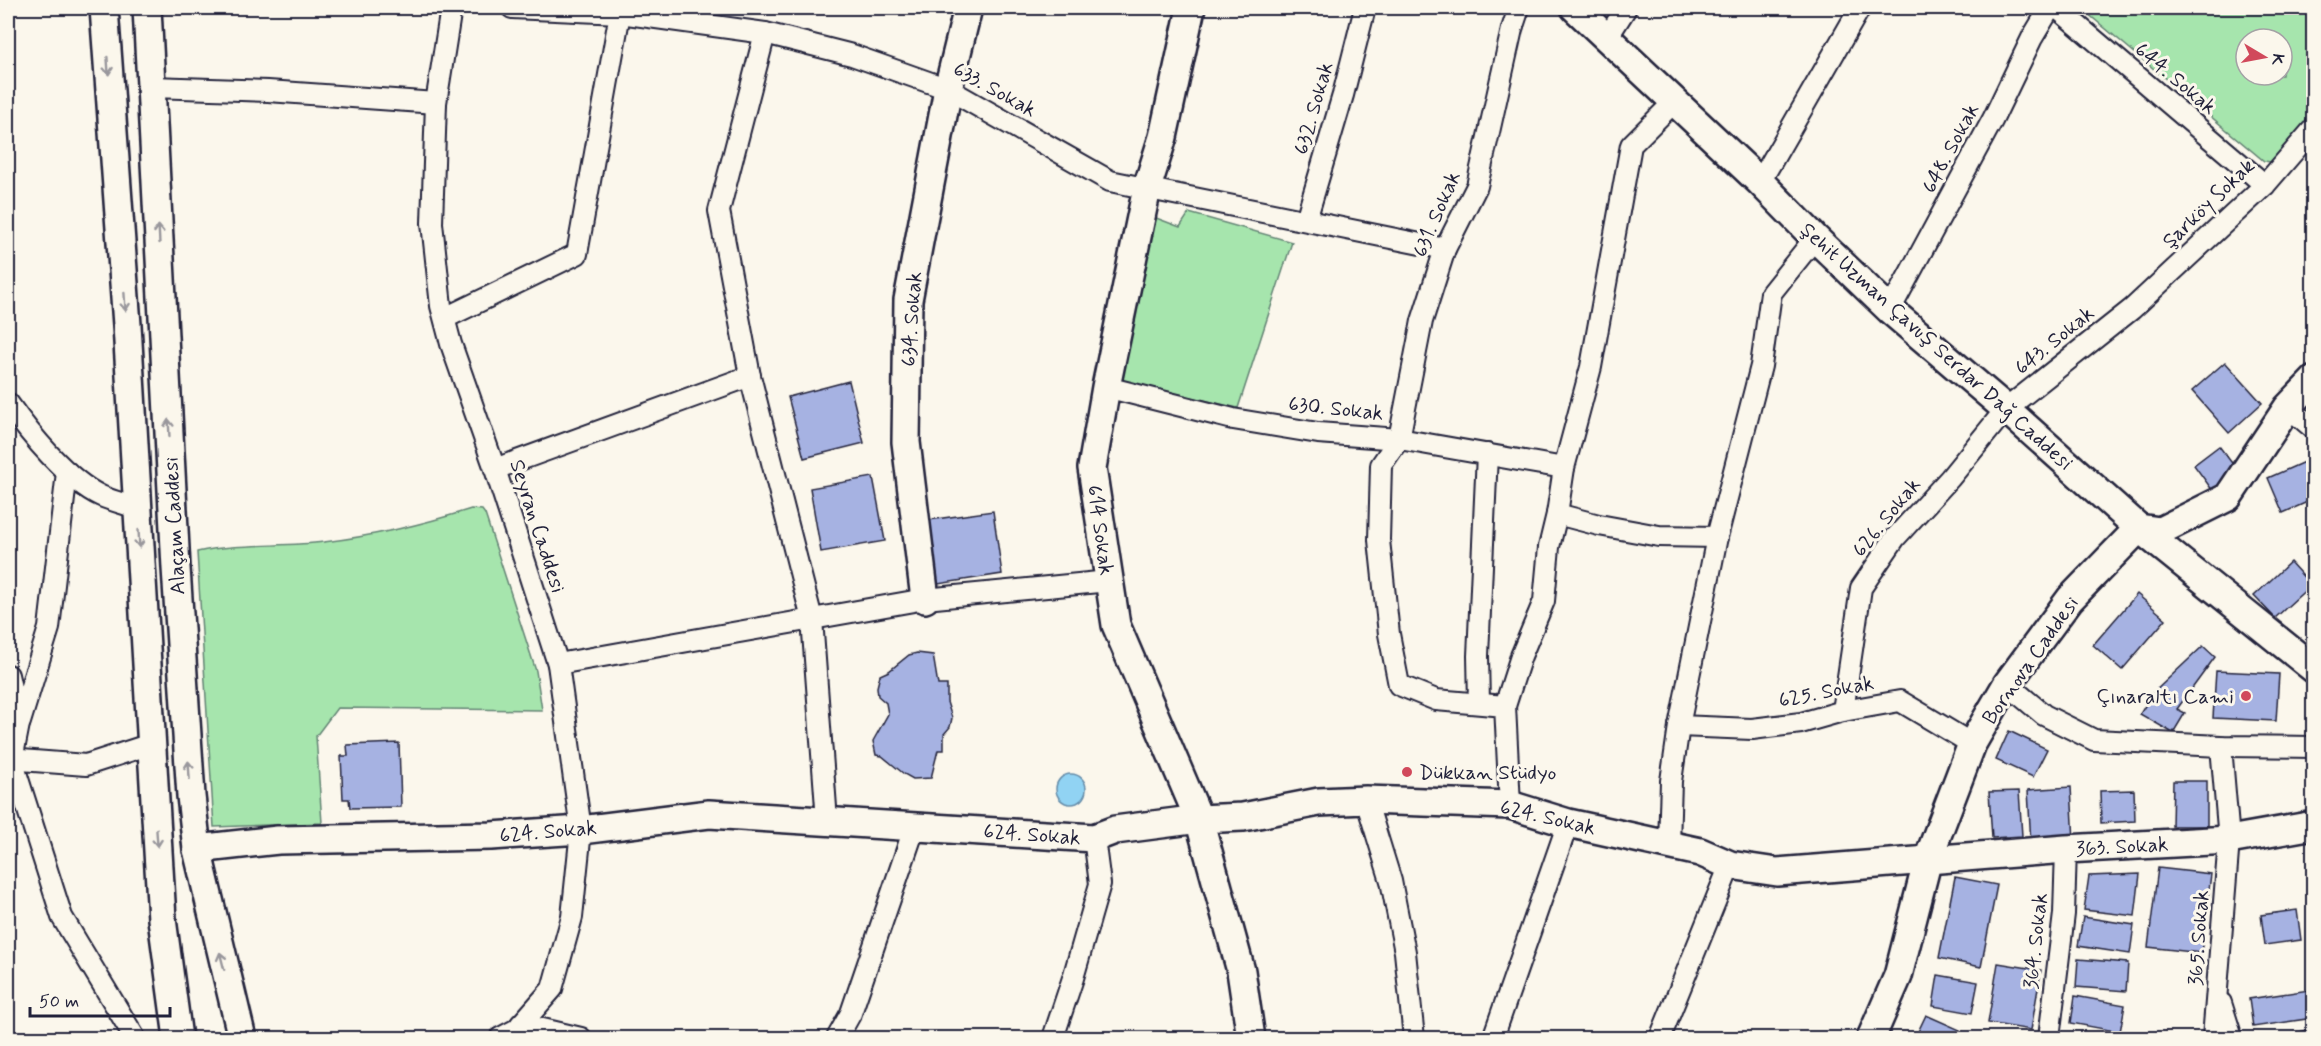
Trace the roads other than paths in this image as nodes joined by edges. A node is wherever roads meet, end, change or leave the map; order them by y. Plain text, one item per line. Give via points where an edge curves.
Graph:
1 (104, 8) edge
2 (147, 8) edge
3 (451, 8) edge
4 (512, 8) edge
5 (968, 8) edge
6 (1191, 8) edge
7 (1365, 8) edge
8 (1519, 8) edge
9 (1575, 8) edge
10 (1626, 8) edge
11 (1860, 8) edge
12 (2050, 8) edge
13 (2057, 8) edge
14 (643, 12) edge
15 (620, 13) junction
16 (765, 33) junction
17 (1607, 38) junction
18 (152, 87) junction
19 (948, 89) junction
20 (1674, 102) junction
21 (436, 103) junction
22 (2313, 128) edge
23 (1760, 182) junction
24 (2265, 184) junction
25 (1147, 188) junction
26 (1306, 220) junction
27 (1815, 238) junction
28 (1445, 249) junction
29 (2132, 309) joint
30 (1890, 310) junction
31 (445, 318) junction
32 (750, 376) junction
33 (2313, 380) edge
34 (1106, 387) junction
35 (8, 403) edge
36 (2288, 407) junction
37 (2006, 409) junction
38 (2313, 429) edge
39 (1399, 439) junction
40 (1487, 454) junction
41 (1564, 468) junction
42 (495, 469) junction
43 (67, 472) junction
44 (137, 508) junction
45 (1557, 514) junction
46 (2139, 528) junction
47 (1717, 537) junction
48 (1109, 581) junction
49 (925, 599) junction
50 (812, 619) junction
51 (558, 664) junction
52 (2313, 669) edge
53 (8, 675) edge
54 (2007, 684) junction
55 (1479, 703) junction
56 (1505, 706) junction
57 (1843, 711) junction
58 (19, 724) junction
59 (1679, 726) junction
60 (151, 744) junction
61 (1972, 744) junction
62 (2221, 746) junction
63 (2313, 747) edge
64 (10, 760) edge
65 (1366, 800) junction
66 (1510, 805) junction
67 (1199, 819) junction
68 (827, 821) junction
69 (1568, 823) junction
70 (2313, 825) edge
71 (915, 826) junction
72 (581, 830) junction
73 (1094, 838) junction
74 (2229, 840) junction
75 (1668, 844) junction
76 (196, 849) junction
77 (2066, 849) junction
78 (1928, 859) junction
79 (1730, 864) junction
80 (2218, 994) junction
81 (521, 1024) junction
82 (135, 1038) edge
83 (178, 1038) edge
84 (242, 1038) edge
85 (500, 1038) edge
86 (581, 1038) edge
87 (837, 1038) edge
88 (1053, 1038) edge
89 (1251, 1038) edge
90 (1414, 1038) edge
91 (1493, 1038) edge
92 (1660, 1038) edge
93 (1871, 1038) edge
94 (2049, 1038) edge
95 (2213, 1038) edge
96 (2232, 1038) edge

1 -> 44 street, Alaçam Caddesi
2 - 18 street, Alaçam Caddesi
3 - 21 street, Seyran Caddesi
4 - 15 street, 633. Sokak
5 - 19 street, 634. Sokak
6 - 25 street, 614 Sokak via 1163,137
7 - 26 street, 632. Sokak
8 - 28 street, 631. Sokak via 1477,186
9 - 17 street, Şehit Uzman Çavuş Serdar Dağ Caddesi
10 - 17 street
11 - 23 street
12 - 30 street, 648. Sokak
13 - 24 street, 644. Sokak
14 - 15 street, 633. Sokak
14 - 16 street, 633. Sokak
15 - 31 street via 577,254
16 - 19 street, 633. Sokak via 852,54
16 - 32 street via 719,211
17 - 20 street, Şehit Uzman Çavuş Serdar Dağ Caddesi
18 - 21 street
76 -> 18 street, Alaçam Caddesi via 176,558
19 - 25 street, 633. Sokak via 1110,181
19 - 49 street, 634. Sokak via 908,300 906,442
20 - 23 street, Şehit Uzman Çavuş Serdar Dağ Caddesi
20 - 41 street via 1631,145 1591,367
21 - 31 street, Seyran Caddesi via 432,223
22 - 24 street, Şarköy Sokak
23 - 27 street, Şehit Uzman Çavuş Serdar Dağ Caddesi
24 - 29 street, Şarköy Sokak
25 - 26 street, 633. Sokak
25 - 34 street, 614 Sokak
26 - 28 street, 633. Sokak
27 - 30 street, Şehit Uzman Çavuş Serdar Dağ Caddesi
27 - 47 street via 1771,293 1761,366
28 - 39 street, 631. Sokak via 1422,321
29 - 37 street, 643. Sokak
30 - 37 street, Şehit Uzman Çavuş Serdar Dağ Caddesi
31 - 42 street, Seyran Caddesi
32 - 42 street
32 - 50 street
33 - 36 street
34 - 39 street, 630. Sokak via 1233,419 1318,433
34 - 48 street, 614 Sokak via 1092,468
35 - 43 street
36 - 38 street
36 - 46 street via 2228,497 2160,531
37 - 46 street, Şehit Uzman Çavuş Serdar Dağ Caddesi
37 - 57 street, 626. Sokak via 1895,538 1861,588
39 - 40 street, 630. Sokak
39 - 55 street via 1381,465 1380,540 1389,634 1399,685 1436,700
40 - 41 street, 630. Sokak
40 - 55 street
41 - 45 street
42 - 51 street, Seyran Caddesi
43 - 44 street via 100,495
43 - 58 street via 49,628
44 -> 60 street, Alaçam Caddesi
45 - 47 street via 1659,536
45 - 56 street via 1549,546 1544,601
46 - 52 street, Şehit Uzman Çavuş Serdar Dağ Caddesi
46 - 54 street, Bornova Caddesi via 2070,599
47 - 59 street
48 - 49 street
48 - 67 street, 614 Sokak via 1116,625
49 - 50 street
50 - 51 street
50 - 68 street
51 - 72 street, Seyran Caddesi
53 - 58 street
54 - 61 street, Bornova Caddesi
54 - 62 street via 2044,715 2094,741
55 - 56 street
56 - 66 street
57 - 59 street, 625. Sokak via 1801,723 1752,729
57 - 61 street, 625. Sokak via 1900,701
58 - 64 street
59 - 75 street
60 - 64 street via 86,765
60 -> 83 street, Alaçam Caddesi via 162,919
61 - 78 street, Bornova Caddesi
62 - 63 street
62 - 74 street, 365. Sokak
64 - 82 street via 62,917
65 - 66 street, 624. Sokak
65 - 67 street, 624. Sokak via 1319,802 1243,817
65 - 90 street via 1391,881 1405,952
66 - 69 street, 624. Sokak
67 - 73 street, 624. Sokak via 1115,830
67 - 89 street, 614 Sokak via 1241,971
68 - 71 street, 624. Sokak
68 - 72 street, 624. Sokak via 709,814
69 - 75 street, 624. Sokak
69 - 91 street
70 - 74 street, 363. Sokak
71 - 73 street, 624. Sokak
71 - 87 street via 851,1013
72 - 76 street, 624. Sokak via 491,836 278,840
72 - 81 street, Seyran Caddesi via 572,917 552,989
73 - 88 street via 1100,884
74 - 77 street, 363. Sokak
74 - 80 street, 365. Sokak
75 - 79 street, 624. Sokak
84 -> 76 street, Alaçam Caddesi
77 - 78 street, 363. Sokak
77 - 94 street, 364. Sokak via 2064,914
78 - 79 street, 624. Sokak via 1777,872
78 - 93 street, Bornova Caddesi via 1898,976
79 - 92 street
80 - 95 street, 365. Sokak
80 - 96 street
81 - 85 street, Seyran Caddesi
81 - 86 street

